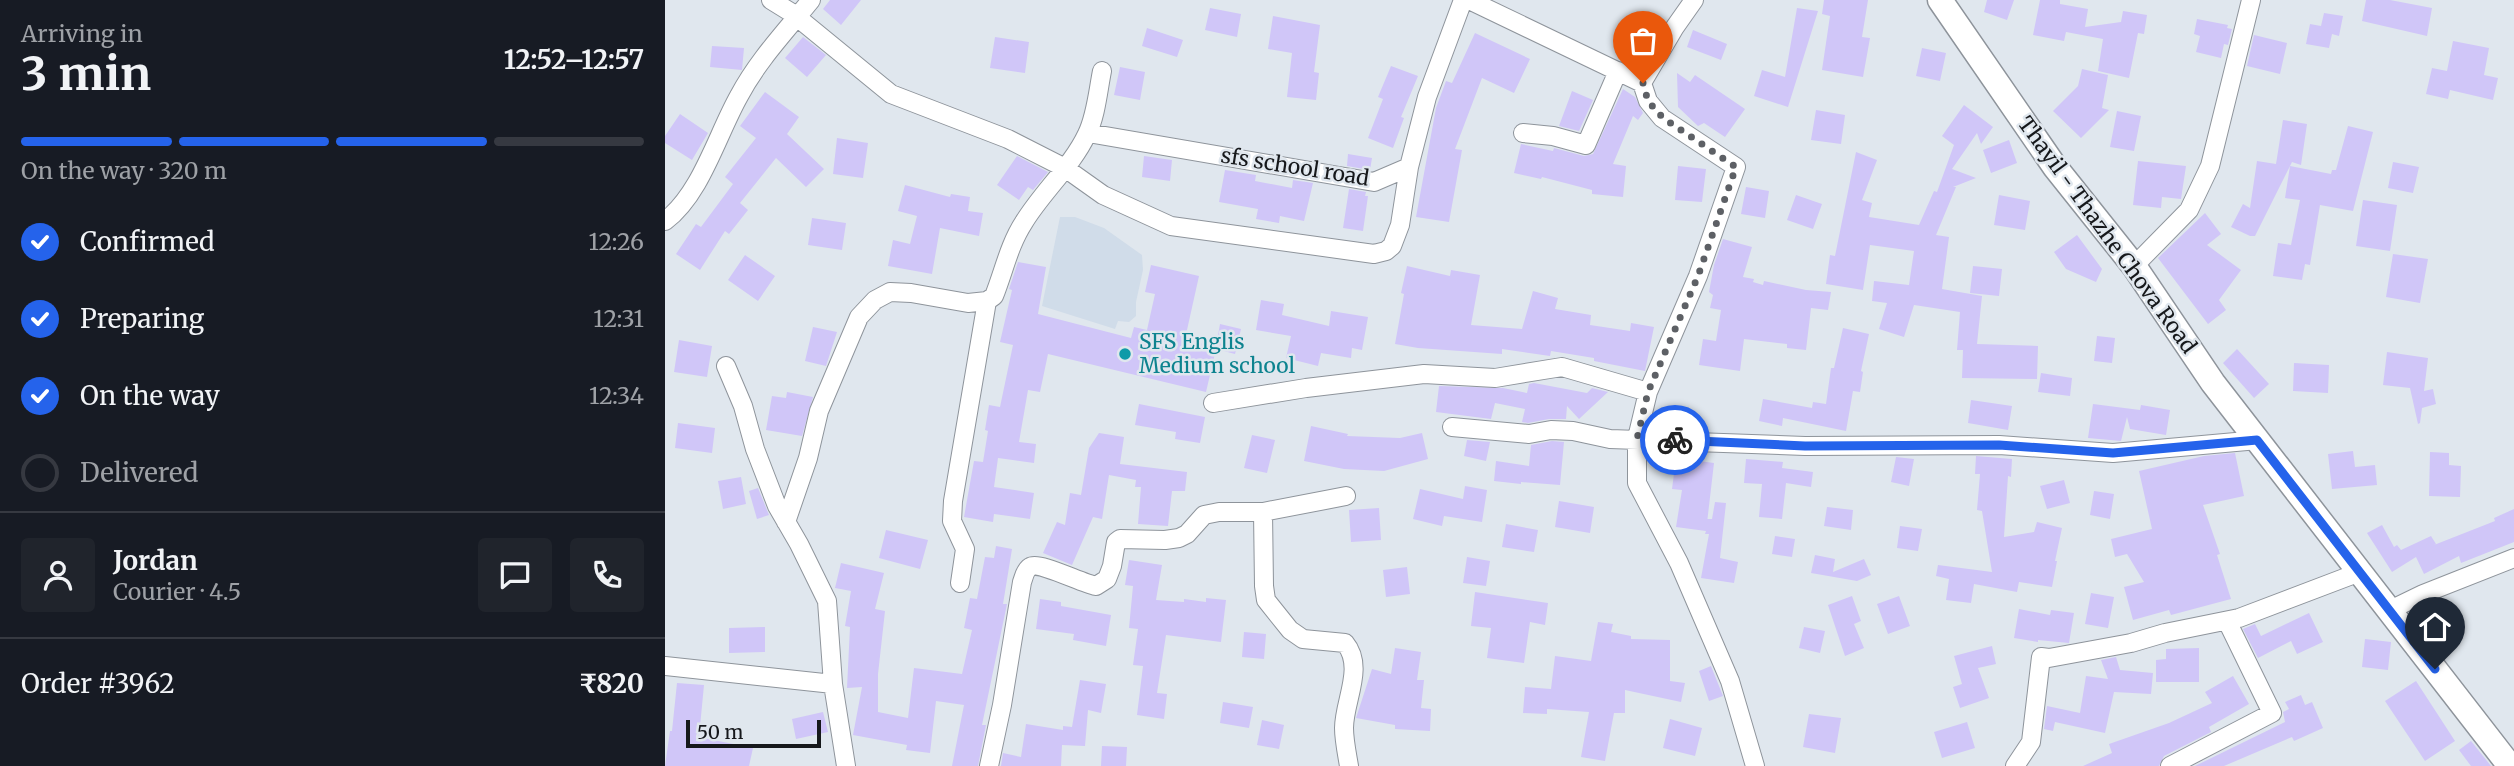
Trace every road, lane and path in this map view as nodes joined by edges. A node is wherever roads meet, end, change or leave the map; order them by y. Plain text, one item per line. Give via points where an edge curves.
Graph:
1 (771, 0) edge
2 (811, 0) edge
3 (1463, 0) edge
4 (1469, 0) edge
5 (1694, 0) edge
6 (1940, 0) edge
7 (2251, 0) edge
8 (797, 17) junction
9 (1102, 71) dead end
10 (1618, 71) junction
11 (1643, 83) junction
12 (1088, 133) junction
13 (1523, 133) dead end
14 (1409, 167) junction
15 (1065, 168) junction
16 (665, 221) edge
17 (2134, 266) junction
18 (986, 301) junction
19 (726, 366) dead end
20 (1648, 392) junction
21 (1213, 403) dead end
22 (1452, 427) dead end
23 (1637, 439) junction
24 (2257, 440) junction
25 (1346, 496) dead end
26 (1263, 512) junction
27 (786, 522) junction
28 (2514, 558) edge
29 (2360, 572) junction
30 (960, 583) dead end
31 (2390, 610) junction
32 (2227, 621) junction
33 (665, 666) edge
34 (833, 684) junction
35 (848, 766) edge
36 (989, 766) edge
37 (1349, 766) edge
38 (1755, 766) edge
39 (2015, 766) edge
40 (2170, 766) edge
41 (2511, 766) edge

1 - 8 street
2 - 8 street
3 - 14 street via 1427,97
4 - 10 street
5 - 11 street
6 - 17 street, Thayil - Thazhe Chova Road via 2055,167
7 - 17 street via 2210,166 2189,210
8 - 15 street via 891,94 1008,139
8 - 16 street via 739,95 689,194
9 - 12 street
10 - 11 street
10 - 13 street via 1586,145 1553,135
11 - 20 street via 1648,101 1663,118 1736,167 1698,276
12 - 14 street, sfs school road via 1374,182
12 - 15 street
14 - 15 street via 1392,246 1374,254 1171,226 1103,195
15 - 18 street via 1023,223 994,296
17 - 24 street, Thayil - Thazhe Chova Road
18 - 27 street via 968,303 890,292 859,317 819,411
18 - 30 street via 953,501 952,520 965,549
19 - 27 street
20 - 21 street via 1562,367 1495,378 1423,374
20 - 23 street
22 - 23 street via 1529,434 1573,431
23 - 24 street via 1805,446 1999,445 2113,453
23 - 38 street via 1637,483 1679,563 1730,681
24 - 29 street, Thayil - Thazhe Chova Road
25 - 26 street
26 - 36 street via 1204,515 1178,538 1120,538 1107,579 1095,586 1040,566 1026,570
26 - 37 street via 1266,600 1303,639 1345,643 1353,652 1344,727
27 - 34 street via 827,601
28 - 31 street
29 - 31 street, Thayil - Thazhe Chova Road
29 - 32 street
31 - 41 street, Thayil - Thazhe Chova Road
32 - 39 street via 2041,657 2031,742
32 - 40 street via 2272,713
33 - 34 street
34 - 35 street

